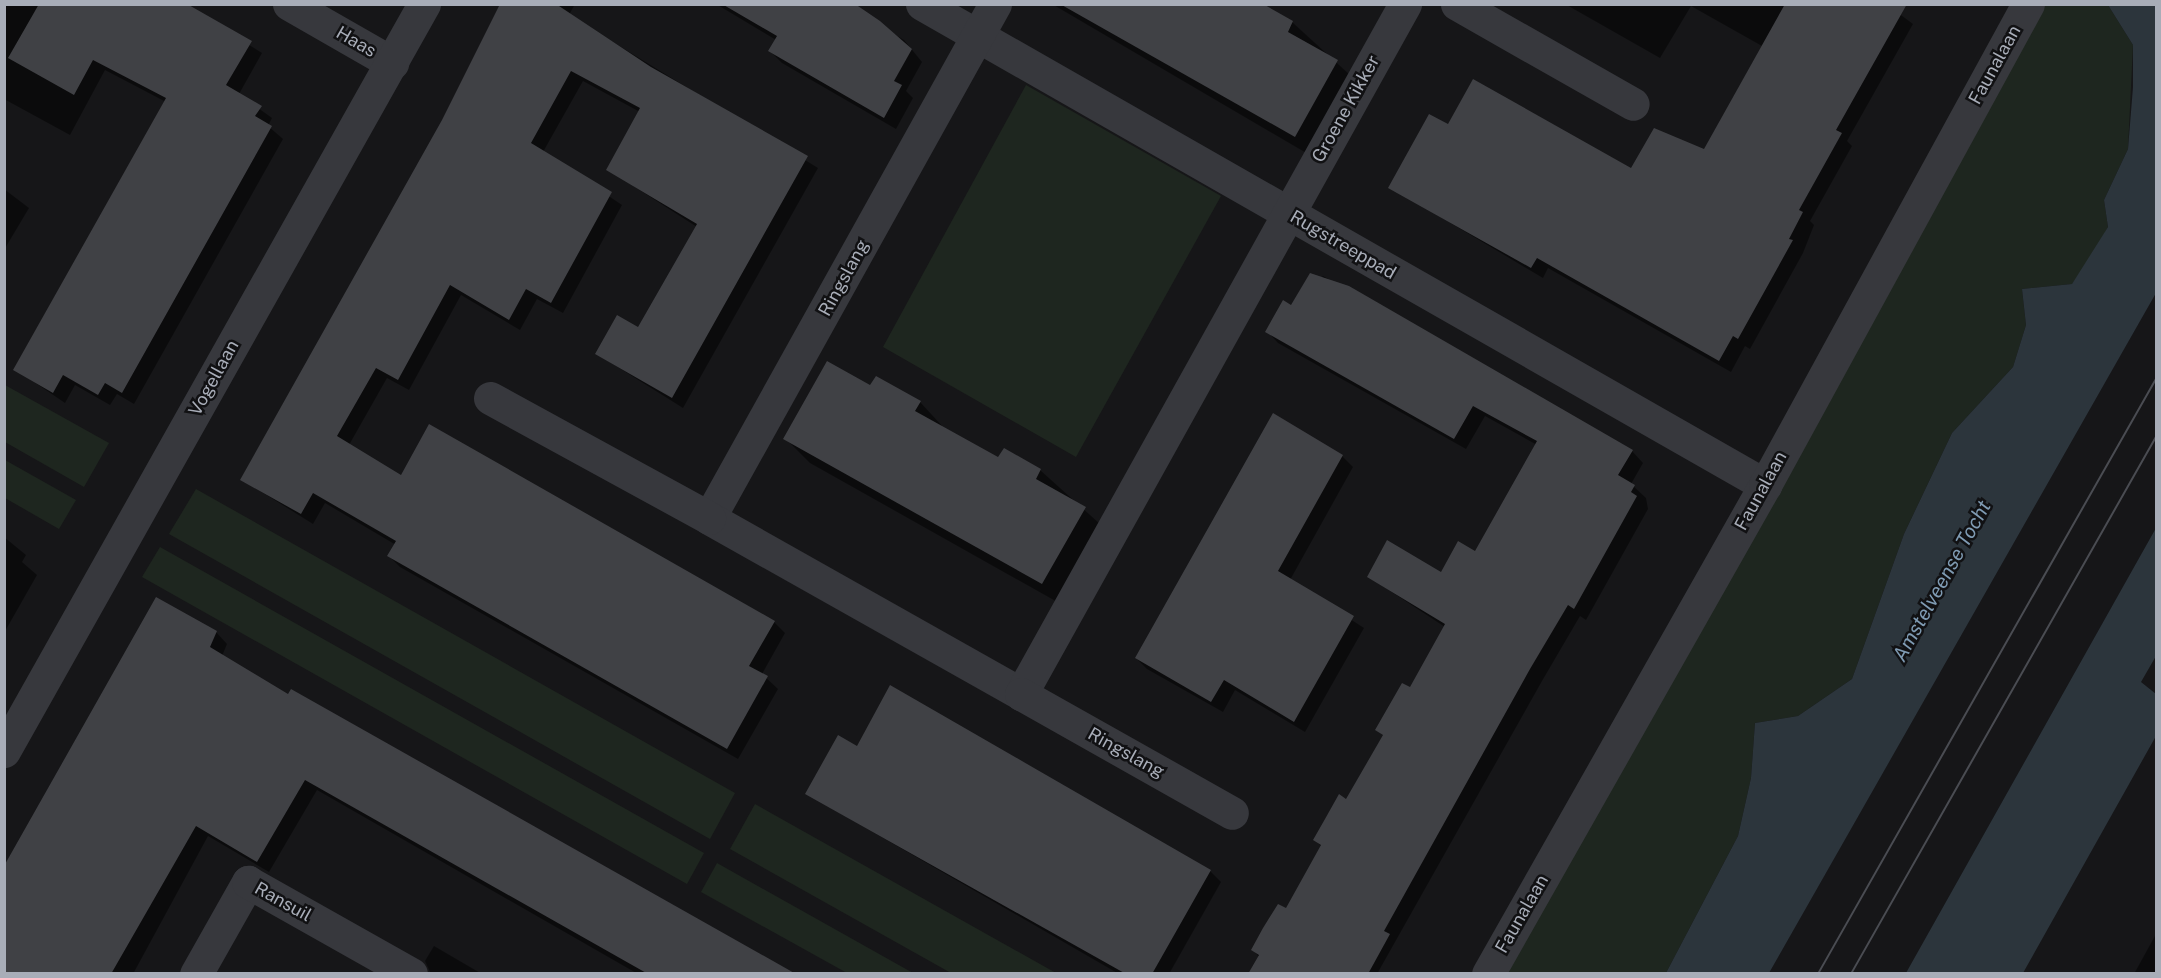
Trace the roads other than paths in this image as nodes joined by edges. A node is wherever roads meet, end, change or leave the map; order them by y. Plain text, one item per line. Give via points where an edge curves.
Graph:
1 (289, 4) edge
2 (424, 4) edge
3 (922, 4) edge
4 (995, 4) edge
5 (1405, 4) edge
6 (1457, 4) edge
7 (2028, 4) edge
8 (977, 36) junction
9 (392, 63) junction
10 (1633, 104) dead end
11 (1288, 213) junction
12 (490, 398) dead end
13 (1765, 485) junction
14 (709, 518) junction
15 (1021, 694) junction
16 (4, 751) edge
17 (1232, 813) dead end
18 (196, 974) edge
19 (411, 974) edge
20 (1488, 974) edge

1 - 9 street, Haas
2 - 9 street, Vogellaan
3 - 8 street, Rugstreeppad
4 - 8 street
5 - 11 street, Groene Kikker
6 - 10 street
7 - 13 street, Faunalaan
8 - 11 street, Rugstreeppad
8 - 14 street, Ringslang
9 - 16 street, Vogellaan
11 - 13 street, Rugstreeppad
11 - 15 street
12 - 14 street, Ringslang
13 - 20 street, Faunalaan
14 - 15 street, Ringslang
15 - 17 street, Ringslang
18 - 19 street, Ransuil via 248,882

